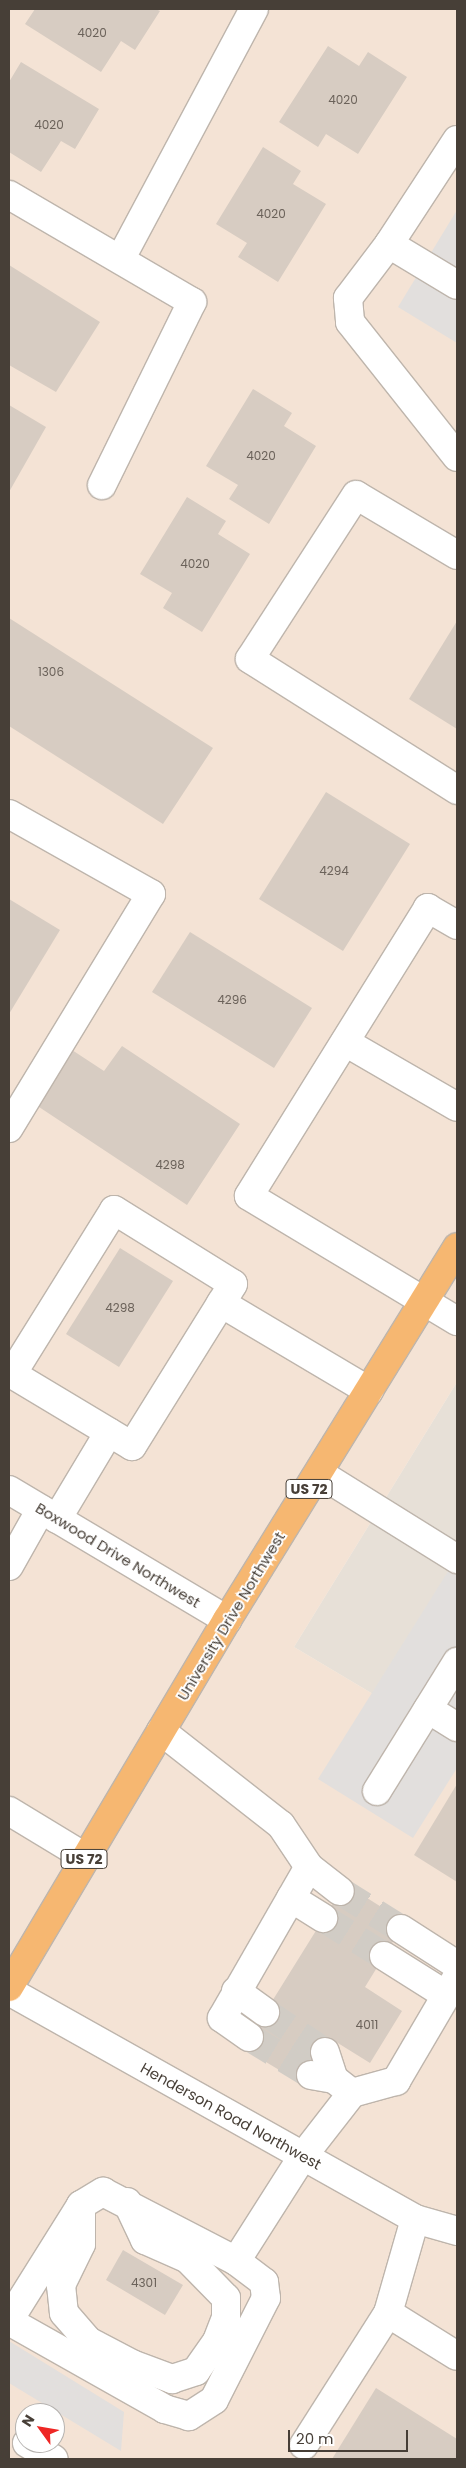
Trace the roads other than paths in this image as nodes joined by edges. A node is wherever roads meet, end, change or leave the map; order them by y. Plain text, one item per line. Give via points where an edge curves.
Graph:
1 (252, 9) edge
2 (457, 140) edge
3 (9, 194) edge
4 (389, 244) junction
5 (121, 258) junction
6 (457, 285) edge
7 (457, 457) edge
8 (102, 485) dead end
9 (457, 555) edge
10 (457, 790) edge
11 (9, 814) edge
12 (457, 925) edge
13 (345, 1042) junction
14 (457, 1107) edge
15 (9, 1128) edge
16 (457, 1247) edge
17 (424, 1302) junction
18 (221, 1303) junction
19 (457, 1321) edge
20 (10, 1376) edge
21 (369, 1391) junction
22 (108, 1432) junction
23 (319, 1472) junction
24 (9, 1490) edge
25 (49, 1514) junction
26 (457, 1559) edge
27 (9, 1566) edge
28 (227, 1620) junction
29 (457, 1662) edge
30 (428, 1709) junction
31 (457, 1726) edge
32 (161, 1731) junction
33 (377, 1791) dead end
34 (9, 1811) edge
35 (85, 1857) junction
36 (310, 1867) junction
37 (340, 1891) tunnel mouth
38 (291, 1898) junction
39 (323, 1918) tunnel mouth
40 (401, 1929) tunnel mouth
41 (384, 1956) tunnel mouth
42 (457, 1965) edge
43 (452, 1986) edge
44 (9, 1989) edge
45 (236, 1991) junction
46 (265, 2012) tunnel mouth
47 (249, 2037) tunnel mouth
48 (325, 2052) tunnel mouth
49 (332, 2082) junction
50 (303, 2156) junction
51 (127, 2202) junction
52 (81, 2205) junction
53 (415, 2219) junction
54 (457, 2231) edge
55 (236, 2261) junction
56 (388, 2312) junction
57 (9, 2320) edge
58 (457, 2356) edge
59 (304, 2445) dead end

1 - 5 street
2 - 4 street
3 - 5 street
4 - 6 street
4 - 7 street via 348,298 350,322
5 - 8 street via 192,302
9 - 10 street via 356,495 250,659
11 - 15 street via 151,894
12 - 13 street via 428,908
13 - 14 street
13 - 17 street via 250,1196
16 - 17 highway, University Drive Northwest / US 72
17 - 19 street
17 - 21 highway, University Drive Northwest / US 72
18 - 20 street via 233,1284 114,1210
18 - 21 street
18 - 22 street via 132,1446
20 - 22 street
21 - 23 highway, University Drive Northwest / US 72
22 - 25 street
23 - 26 street
23 - 28 highway, University Drive Northwest / US 72
24 - 25 street, Boxwood Drive Northwest
25 - 27 street
25 - 28 street, Boxwood Drive Northwest
28 - 32 highway, University Drive Northwest / US 72
29 - 30 street
30 - 31 street
30 - 33 street
32 - 35 highway, University Drive Northwest / US 72
32 - 36 street via 281,1825
34 - 35 street
35 - 44 highway, University Drive Northwest / US 72
36 - 37 street
36 - 38 street
38 - 39 street
38 - 45 street
40 - 42 street
41 - 43 street
43 - 49 street via 396,2081
44 - 50 street, Henderson Road Northwest
45 - 46 street
45 - 47 street via 222,2018
48 - 49 street
49 - 50 street
50 - 53 street, Henderson Road Northwest
50 - 55 street
51 - 52 street via 103,2192
51 - 52 street via 145,2240 188,2259 226,2298 226,2318 217,2341 196,2371 172,2379 132,2364 88,2341 64,2313 60,2285 81,2244
51 - 55 street
52 - 57 street
53 - 54 street, Henderson Road Northwest
53 - 56 street
55 - 57 street via 264,2282 266,2298 214,2400 189,2416 165,2409
56 - 58 street
56 - 59 street

